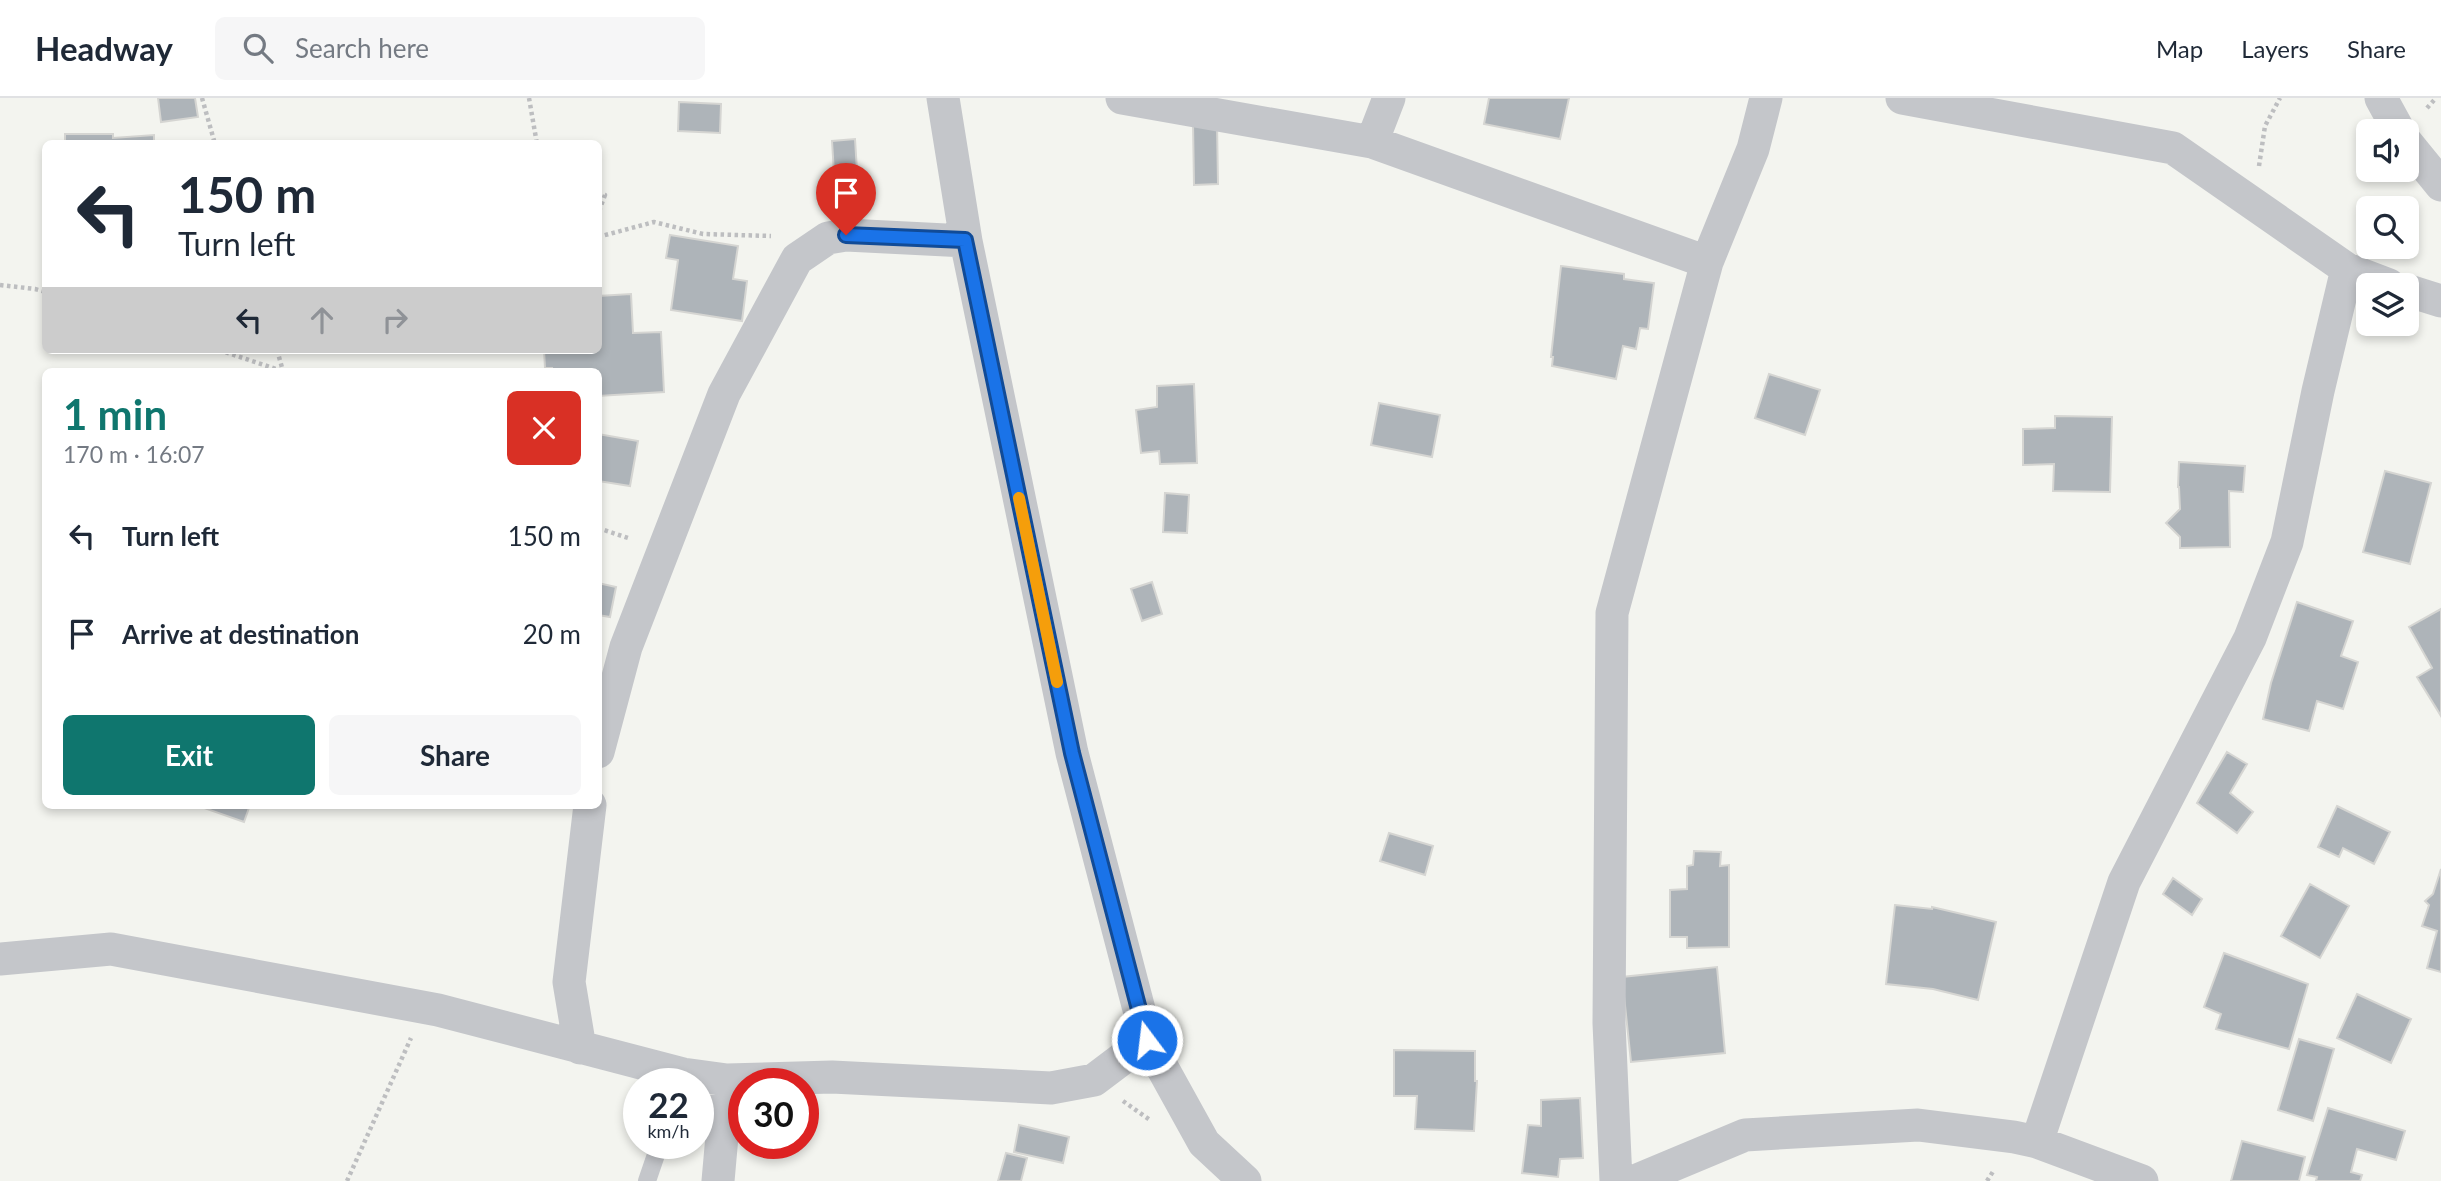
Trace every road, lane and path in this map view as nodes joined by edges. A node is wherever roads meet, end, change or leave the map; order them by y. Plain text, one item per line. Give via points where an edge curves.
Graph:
1 (202, 98) edge
2 (529, 98) edge
3 (943, 98) edge
4 (1122, 98) edge
5 (1389, 98) edge
6 (1766, 98) edge
7 (1902, 98) edge
8 (2280, 98) edge
9 (2381, 98) edge
10 (2392, 119) edge
11 (214, 140) edge
12 (536, 140) edge
13 (1372, 142) junction
14 (2419, 158) edge
15 (2441, 184) edge
16 (2258, 205) junction
17 (602, 236) edge
18 (772, 236) dead end
19 (965, 240) junction
20 (1707, 262) junction
21 (2347, 269) junction
22 (2358, 273) edge
23 (0, 285) edge
24 (42, 291) edge
25 (2419, 294) edge
26 (2441, 301) edge
27 (231, 354) edge
28 (274, 368) edge
29 (602, 737) edge
30 (590, 809) edge
31 (0, 959) edge
32 (438, 1010) junction
33 (1147, 1040) junction
34 (580, 1048) junction
35 (646, 1068) edge
36 (714, 1080) edge
37 (727, 1080) junction
38 (2037, 1142) junction
39 (1204, 1143) junction
40 (655, 1159) edge
41 (347, 1181) edge
42 (647, 1181) edge
43 (718, 1181) edge
44 (1208, 1181) edge
45 (1245, 1181) edge
46 (1616, 1181) edge
47 (1635, 1181) edge
48 (2142, 1181) edge

1 - 11 path
2 - 12 path
3 - 19 street
4 - 13 street
5 - 13 street
6 - 20 street via 1753,149
7 - 16 street via 2173,148
8 - 16 path via 2265,126
9 - 10 street
13 - 20 street
14 - 15 street
16 - 21 street
17 - 18 path via 654,222 703,233
19 - 29 street via 846,235 828,238 797,259 724,394 626,647
19 - 33 street via 1072,753
20 - 46 street via 1612,613 1609,1023
21 - 22 street
21 - 38 street via 2287,542 2250,638 2124,882
23 - 24 path
25 - 26 street
27 - 28 path
30 - 34 street via 569,982
31 - 32 street via 111,948
32 - 34 street
32 - 41 path via 412,1035
33 - 37 street via 1094,1080 1051,1088 832,1077
33 - 39 street
34 - 35 street
36 - 37 street
37 - 43 street
38 - 47 street via 1918,1125 1745,1135
38 - 48 street
39 - 44 street
39 - 45 street
40 - 42 lane

